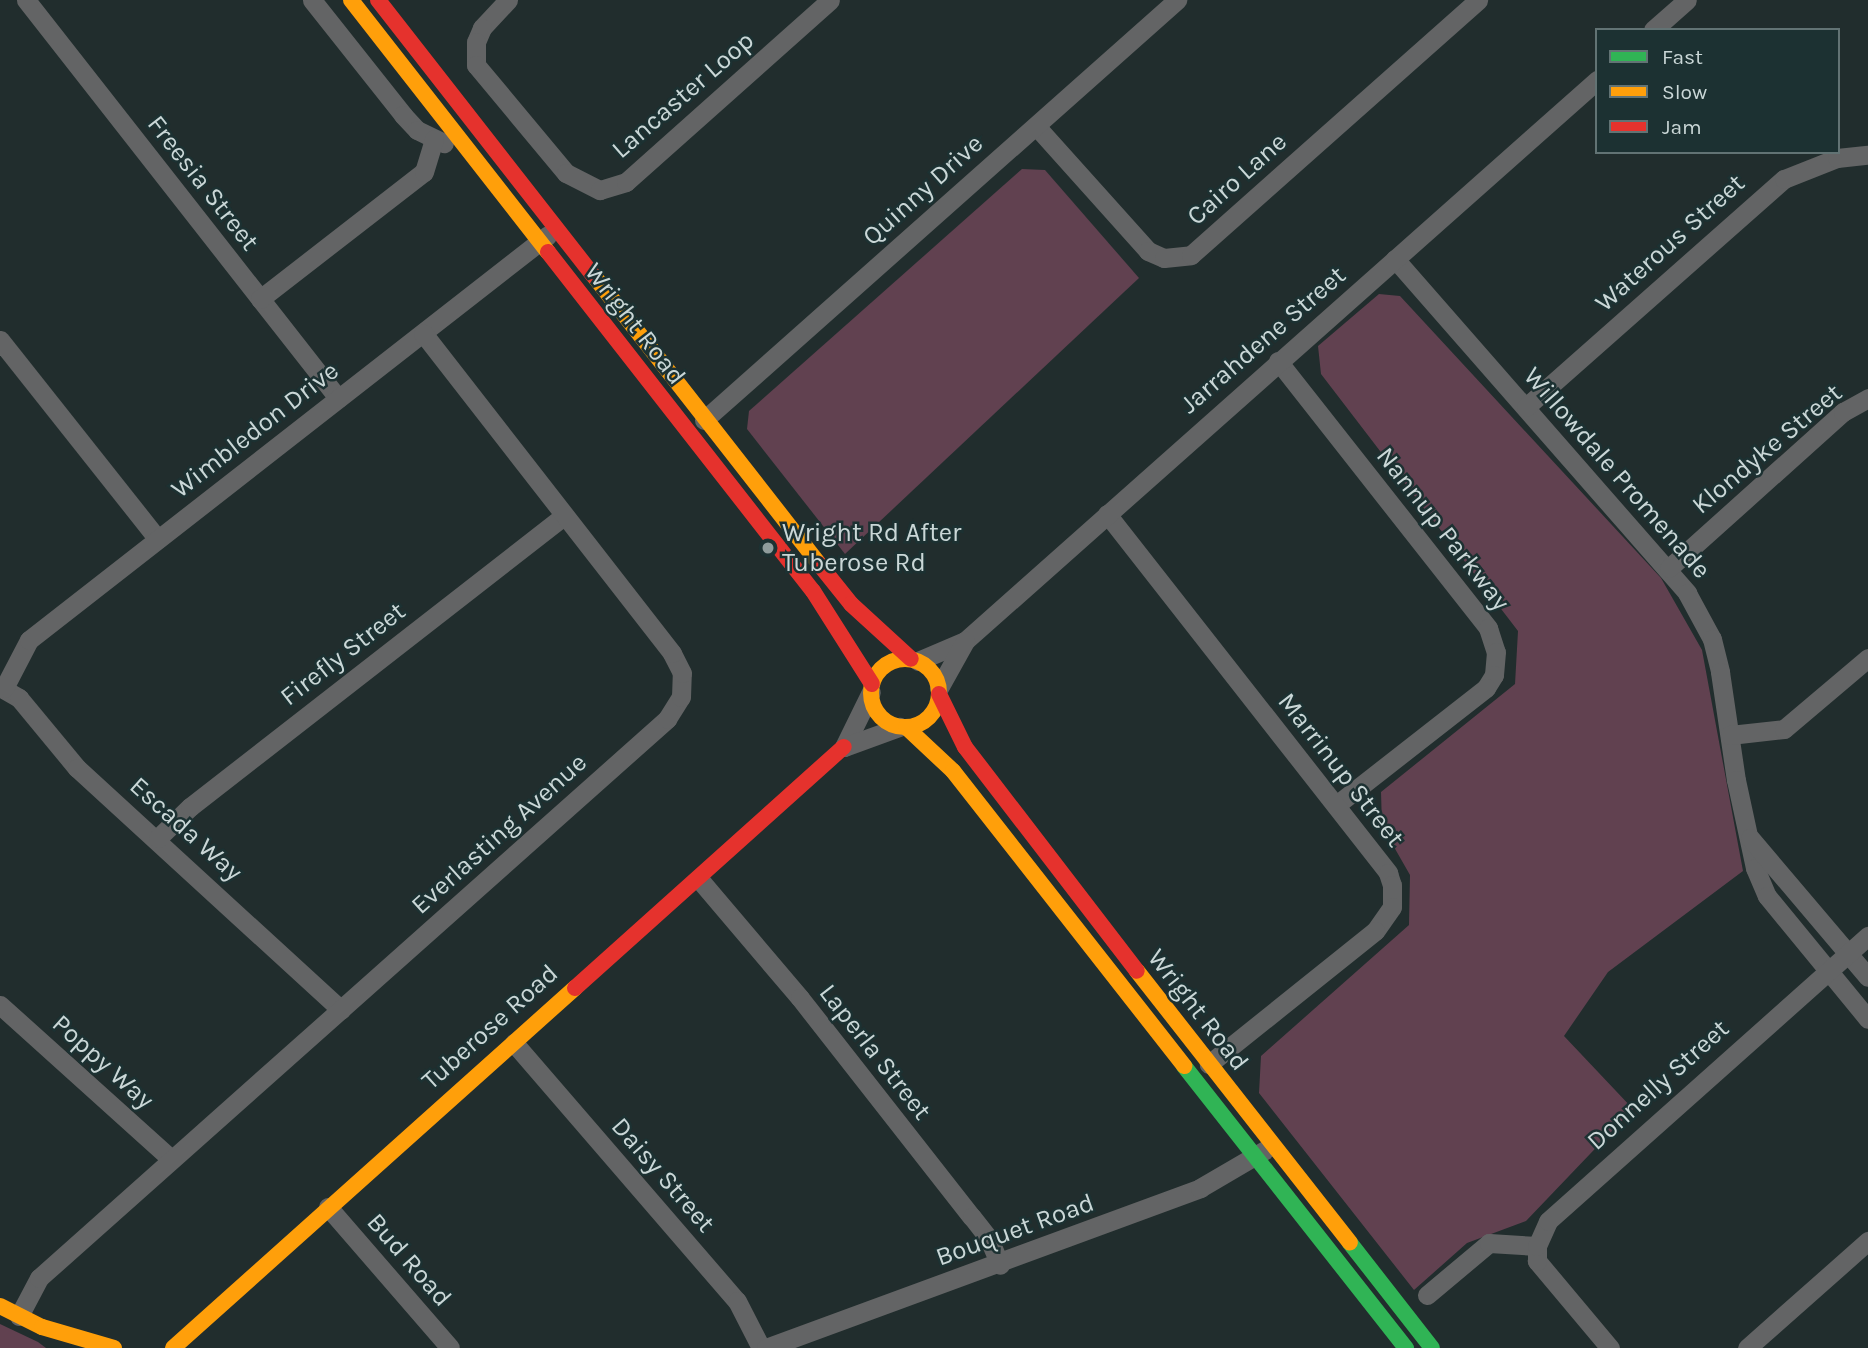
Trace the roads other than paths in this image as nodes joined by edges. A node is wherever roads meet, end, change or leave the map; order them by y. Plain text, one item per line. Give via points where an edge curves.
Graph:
1 (26, 0) edge
2 (313, 0) edge
3 (351, 0) edge
4 (378, 0) edge
5 (508, 0) edge
6 (830, 0) edge
7 (1177, 0) edge
8 (1478, 0) edge
9 (1687, 0) edge
10 (1655, 28) edge
11 (1595, 82) edge
12 (1036, 126) junction
13 (434, 140) junction
14 (463, 143) junction
15 (1868, 155) edge
16 (558, 228) junction
17 (540, 242) junction
18 (1395, 259) junction
19 (260, 299) junction
20 (423, 334) junction
21 (4, 352) edge
22 (1278, 360) junction
23 (338, 398) junction
24 (1868, 398) edge
25 (1526, 407) junction
26 (704, 420) junction
27 (1107, 514) junction
28 (564, 516) junction
29 (158, 539) junction
30 (1669, 568) junction
31 (965, 641) junction
32 (1868, 658) edge
33 (915, 660) junction
34 (2, 688) edge
35 (872, 688) junction
36 (939, 691) junction
37 (903, 727) junction
38 (1730, 736) junction
39 (844, 747) junction
40 (1336, 805) junction
41 (159, 838) junction
42 (1749, 838) junction
43 (699, 879) junction
44 (1868, 936) edge
45 (1847, 954) junction
46 (1825, 971) junction
47 (1868, 977) edge
48 (0, 1005) edge
49 (341, 1010) junction
50 (1868, 1019) edge
51 (514, 1043) junction
52 (1209, 1064) junction
53 (1274, 1144) junction
54 (1255, 1158) junction
55 (171, 1159) junction
56 (328, 1207) junction
57 (1868, 1241) edge
58 (1537, 1246) junction
59 (1000, 1265) junction
60 (1427, 1295) dead end
61 (0, 1306) edge
62 (19, 1316) junction
63 (42, 1327) junction
64 (1428, 1347) edge
65 (68, 1348) edge
66 (114, 1348) edge
67 (173, 1348) edge
68 (450, 1348) edge
69 (764, 1348) edge
70 (1405, 1348) edge
71 (1610, 1348) edge
72 (1747, 1348) edge

1 - 19 street, Freesia Street
2 - 13 street via 403,115
3 - 14 main road, Wright Road
4 - 16 main road, Wright Road
5 - 6 street, Lancaster Loop via 482,28 476,42 476,65 566,173 600,190 626,182
7 - 12 street, Quinny Drive
8 - 12 street, Cairo Lane via 1191,256 1164,258 1148,251
9 - 10 street
11 - 18 street, Jarrahdene Street
12 - 26 street, Quinny Drive
13 - 14 street
13 - 19 street via 424,172
14 - 17 main road, Wright Road
15 - 25 street, Waterous Street via 1837,158 1784,179
16 - 17 street, Wimbledon Drive
16 - 26 main road, Wright Road
17 - 20 street, Wimbledon Drive
17 - 35 main road, Wright Road via 813,591
18 - 22 street, Jarrahdene Street
18 - 25 street, Willowdale Promenade
19 - 23 street, Freesia Street
20 - 23 street, Wimbledon Drive
20 - 28 street, Everlasting Avenue
21 - 29 street
22 - 27 street, Jarrahdene Street
22 - 40 street, Nannup Parkway via 1488,628 1496,652 1494,676 1486,688
23 - 29 street, Wimbledon Drive
24 - 30 street, Klondyke Street via 1823,429
25 - 30 street, Willowdale Promenade
26 - 33 main road, Wright Road via 851,604
27 - 31 street, Jarrahdene Street
27 - 40 street, Marrinup Street
28 - 41 street, Firefly Street via 190,807
28 - 49 street, Everlasting Avenue via 680,666 684,681 678,705
29 - 34 street, Wimbledon Drive via 29,640
30 - 38 street, Willowdale Promenade via 1712,639
31 - 33 street, Jarrahdene Street
31 - 36 street, Jarrahdene Street
32 - 38 street via 1784,729
33 - 35 main road via 891,662
33 - 36 main road via 932,672
34 - 41 street, Escada Way via 19,698 77,768
35 - 37 main road via 878,715
35 - 39 street, Tuberose Road
36 - 37 main road via 933,713
36 - 52 main road, Wright Road via 977,764
37 - 39 street, Tuberose Road
37 - 54 main road, Wright Road via 953,771
38 - 42 street, Willowdale Promenade
39 - 43 main road, Tuberose Road
40 - 52 street, Marrinup Street via 1388,873 1392,907 1375,931
41 - 49 street, Escada Way
42 - 45 street, Willowdale Promenade
42 - 46 street, Willowdale Promenade via 1767,896
43 - 51 main road, Tuberose Road
43 - 59 street, Laperla Street via 800,998 955,1195 989,1240
44 - 45 street, Donnelly Street
45 - 46 street, Donnelly Street
45 - 47 street, Willowdale Promenade
46 - 50 street, Willowdale Promenade
46 - 58 street, Donnelly Street via 1560,1208 1548,1221
48 - 55 street, Poppy Way
49 - 55 street, Everlasting Avenue
51 - 56 main road, Tuberose Road
51 - 69 street, Daisy Street via 737,1301
52 - 53 main road, Wright Road
53 - 54 street, Bouquet Road
53 - 64 main road, Wright Road
54 - 59 street, Bouquet Road via 1213,1183
54 - 70 main road, Wright Road
55 - 62 street, Everlasting Avenue via 39,1278
56 - 67 main road, Tuberose Road
56 - 68 street, Bud Road
57 - 72 street
58 - 60 street via 1489,1243
58 - 71 street via 1544,1274
59 - 69 street, Bouquet Road
61 - 62 main road
62 - 63 main road
63 - 65 main road
63 - 66 main road

